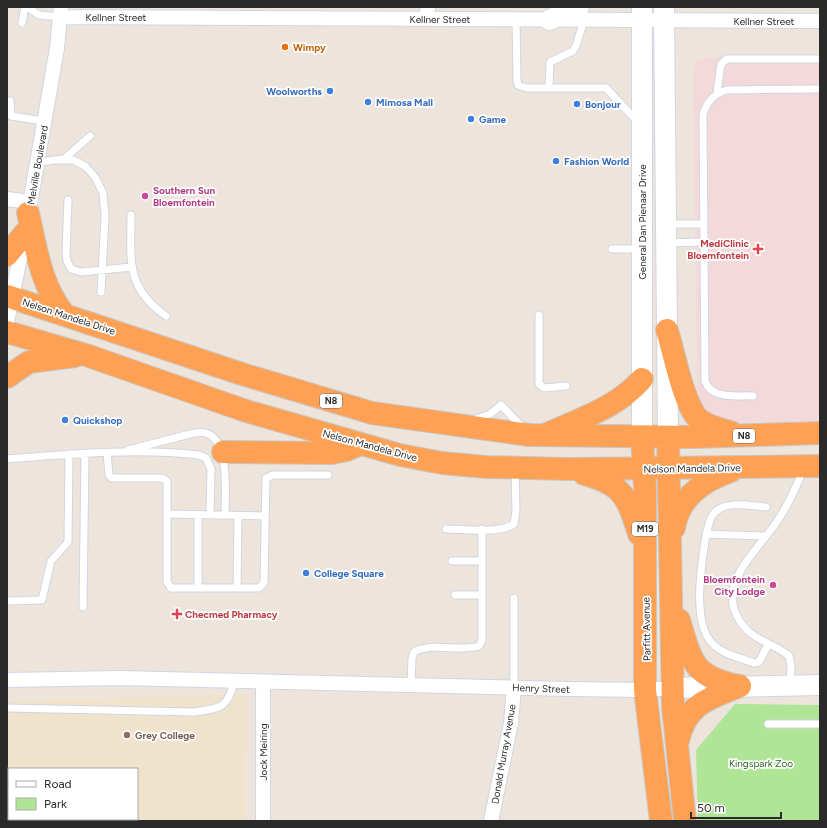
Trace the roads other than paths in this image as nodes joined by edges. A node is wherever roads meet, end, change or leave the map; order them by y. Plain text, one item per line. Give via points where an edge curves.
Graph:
1 (26, 7) edge
2 (61, 12) edge
3 (427, 13) edge
4 (582, 14) edge
5 (642, 14) edge
6 (664, 14) edge
7 (516, 20) junction
8 (549, 20) joint
9 (820, 21) edge
10 (22, 23) dead end
11 (820, 58) edge
12 (549, 88) junction
13 (820, 90) edge
14 (717, 93) junction
15 (10, 101) dead end
16 (9, 116) edge
17 (44, 121) junction
18 (642, 126) junction
19 (90, 136) dead end
20 (60, 160) junction
21 (38, 162) junction
22 (7, 199) edge
23 (68, 200) dead end
24 (131, 215) dead end
25 (28, 216) junction
26 (704, 224) junction
27 (666, 231) junction
28 (704, 242) junction
29 (612, 249) dead end
30 (642, 249) junction
31 (7, 255) edge
32 (132, 267) junction
33 (102, 271) junction
34 (101, 292) dead end
35 (10, 297) edge
36 (642, 312) junction
37 (64, 314) junction
38 (539, 315) dead end
39 (166, 316) dead end
40 (7, 322) edge
41 (667, 330) junction
42 (7, 332) edge
43 (86, 355) junction
44 (7, 377) edge
45 (642, 379) junction
46 (566, 386) dead end
47 (753, 396) dead end
48 (820, 433) edge
49 (536, 435) junction
50 (746, 436) junction
51 (642, 437) junction
52 (668, 437) junction
53 (360, 444) junction
54 (122, 452) junction
55 (107, 453) junction
56 (69, 454) junction
57 (85, 454) junction
58 (215, 455) junction
59 (7, 459) edge
60 (812, 466) edge
61 (515, 468) junction
62 (669, 468) junction
63 (741, 468) junction
64 (567, 469) junction
65 (644, 469) junction
66 (328, 475) dead end
67 (766, 507) dead end
68 (169, 514) junction
69 (198, 515) junction
70 (210, 515) junction
71 (225, 516) junction
72 (238, 516) junction
73 (265, 516) junction
74 (446, 529) dead end
75 (482, 529) junction
76 (706, 534) junction
77 (764, 536) junction
78 (670, 549) junction
79 (645, 554) junction
80 (452, 561) dead end
81 (482, 561) junction
82 (198, 588) junction
83 (237, 588) junction
84 (455, 595) dead end
85 (482, 595) junction
86 (670, 595) junction
87 (514, 598) dead end
88 (7, 601) edge
89 (83, 607) dead end
90 (768, 645) junction
91 (7, 680) edge
92 (234, 681) junction
93 (263, 682) junction
94 (411, 685) junction
95 (790, 685) junction
96 (820, 685) edge
97 (740, 686) junction
98 (514, 687) junction
99 (673, 688) junction
100 (645, 690) junction
101 (7, 708) edge
102 (768, 724) dead end
103 (820, 724) edge
104 (676, 750) junction
105 (263, 821) edge
106 (491, 821) edge
107 (661, 821) edge
108 (685, 821) edge

1 - 2 lane via 39,15
1 - 10 lane
2 - 3 street, Kellner Street
2 - 17 street, Melville Boulevard via 58,48
3 - 7 street, Kellner Street
4 - 5 street, Kellner Street
4 - 8 street
4 - 12 lane via 576,46 572,51 550,62
5 - 6 street, Kellner Street
5 - 18 street, General Dan Pienaar Drive
6 - 9 street, Kellner Street
6 - 27 street
7 - 8 street, Kellner Street
7 - 12 lane via 518,85 527,88
11 - 14 lane via 727,59 721,64
12 - 18 lane via 606,88
13 - 14 lane via 727,90
14 - 26 lane via 711,98 703,115
15 - 16 lane
16 - 17 lane
17 - 21 street, Melville Boulevard
18 - 30 street, General Dan Pienaar Drive
19 - 20 lane
20 - 21 lane
20 - 33 lane via 73,160 85,166 103,192 105,216
21 - 25 street, Melville Boulevard
22 - 25 street
23 - 33 lane via 67,261 71,269 82,272
24 - 32 lane
25 - 31 highway
25 - 35 street, Melville Boulevard
25 - 37 highway via 48,290
26 - 27 lane
26 - 28 lane
27 - 28 lane
27 - 36 street via 656,231 652,238
27 - 41 street
28 - 47 lane via 705,381 708,388 719,395
29 - 30 lane
30 - 36 street, General Dan Pienaar Drive
32 - 33 lane
32 - 39 lane via 138,286 151,305
33 - 34 lane
35 - 37 highway, Nelson Mandela Drive / N8
35 - 40 street, Melville Boulevard
36 - 45 street, General Dan Pienaar Drive
37 - 49 highway, Nelson Mandela Drive / N8 via 242,374 372,413
38 - 46 lane via 539,384 544,388
41 - 50 highway via 685,391 696,416 715,428
41 - 52 street
42 - 43 highway, Nelson Mandela Drive
43 - 44 highway via 29,362
43 - 53 highway, Nelson Mandela Drive via 246,411
45 - 49 highway via 633,390 616,402
45 - 51 street, General Dan Pienaar Drive
48 - 50 highway, N8
49 - 51 highway, Nelson Mandela Drive / N8
50 - 52 highway, N8
51 - 52 highway, Nelson Mandela Drive / N8
51 - 65 highway, Parfitt Avenue / M19
52 - 62 highway, M19
53 - 58 highway via 332,453
53 - 61 highway, Nelson Mandela Drive via 442,463
54 - 55 lane
54 - 58 lane
54 - 58 lane via 200,432 214,438
55 - 57 lane
55 - 68 lane via 109,475 112,478 162,478 168,481
56 - 57 lane
56 - 59 lane
56 - 88 lane via 68,542 51,560 42,600
57 - 89 lane
58 - 70 lane via 211,469
58 - 71 lane
60 - 63 highway, Nelson Mandela Drive
60 - 77 lane via 777,522
61 - 64 highway, Nelson Mandela Drive
61 - 75 lane via 514,524 509,528
62 - 63 highway, Nelson Mandela Drive
62 - 65 highway, Nelson Mandela Drive
62 - 78 highway, M19
63 - 78 highway via 708,480 686,499 675,523
64 - 65 highway, Nelson Mandela Drive
64 - 79 highway via 608,482 624,495 630,505
65 - 79 highway, Parfitt Avenue / M19
66 - 73 lane via 268,476 265,482
67 - 76 lane via 730,505 719,508 711,516
68 - 69 lane
68 - 82 lane via 168,584 171,588
69 - 70 lane
69 - 82 lane
70 - 71 lane
71 - 72 lane
72 - 73 lane
72 - 83 lane
73 - 83 lane via 264,583 258,588
74 - 75 lane
75 - 81 lane
76 - 77 lane
76 - 90 lane via 700,570 700,594 703,627 707,638 721,651 754,662 759,662 763,658
77 - 90 lane via 736,578 732,590 732,604 748,631
78 - 86 highway, M19
79 - 100 highway, Parfitt Avenue / M19
80 - 81 lane
81 - 85 lane
82 - 83 lane
84 - 85 lane
85 - 94 lane via 482,640 479,646 414,652
86 - 97 highway via 694,664 707,676 719,682
86 - 99 highway, M19
87 - 98 lane
90 - 95 lane via 789,656
91 - 92 street, Henry Street via 120,678
92 - 93 street, Henry Street
92 - 101 lane via 226,702 214,709 194,712
93 - 94 street, Henry Street
93 - 105 street, Jock Meiring
94 - 98 street, Henry Street
95 - 96 street, Henry Street
95 - 97 street, Henry Street
97 - 99 street, Henry Street
97 - 104 highway via 696,706 681,728
98 - 100 street, Henry Street
98 - 106 street, Donald Murray Avenue via 511,723
99 - 100 street, Henry Street
99 - 104 highway, M19
100 - 107 highway, Parfitt Avenue / M19
102 - 103 lane
104 - 108 highway, M19

